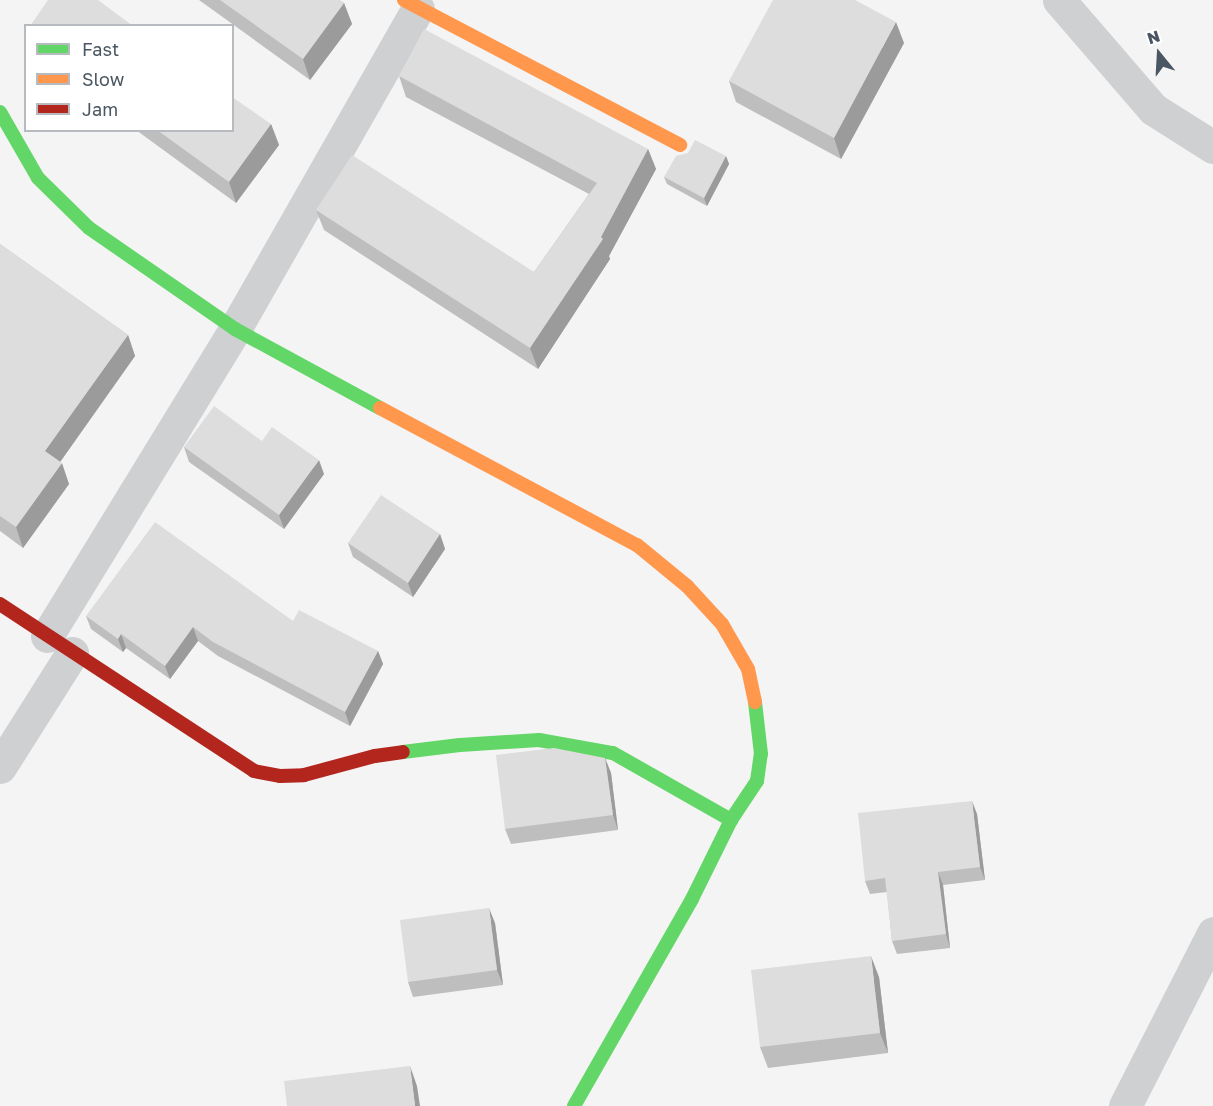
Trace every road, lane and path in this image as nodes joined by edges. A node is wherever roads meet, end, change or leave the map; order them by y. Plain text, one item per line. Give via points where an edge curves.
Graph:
1 (1059, 0) edge
2 (411, 4) edge
3 (0, 112) edge
4 (680, 146) dead end
5 (1213, 147) edge
6 (235, 329) junction
7 (0, 603) edge
8 (59, 645) junction
9 (0, 767) edge
10 (731, 820) junction
11 (1213, 933) edge
12 (574, 1106) edge
13 (1125, 1106) edge

1 - 5 street via 1153,109
2 - 4 street
2 - 6 street
3 - 6 street via 38,178 89,228
6 - 8 street
6 - 10 street via 638,545 687,586 722,624 748,669 759,718 762,754 757,781
7 - 8 street
8 - 9 street
8 - 10 street via 254,771 303,776 375,756 539,740 613,753
10 - 12 street via 692,899
11 - 13 street

